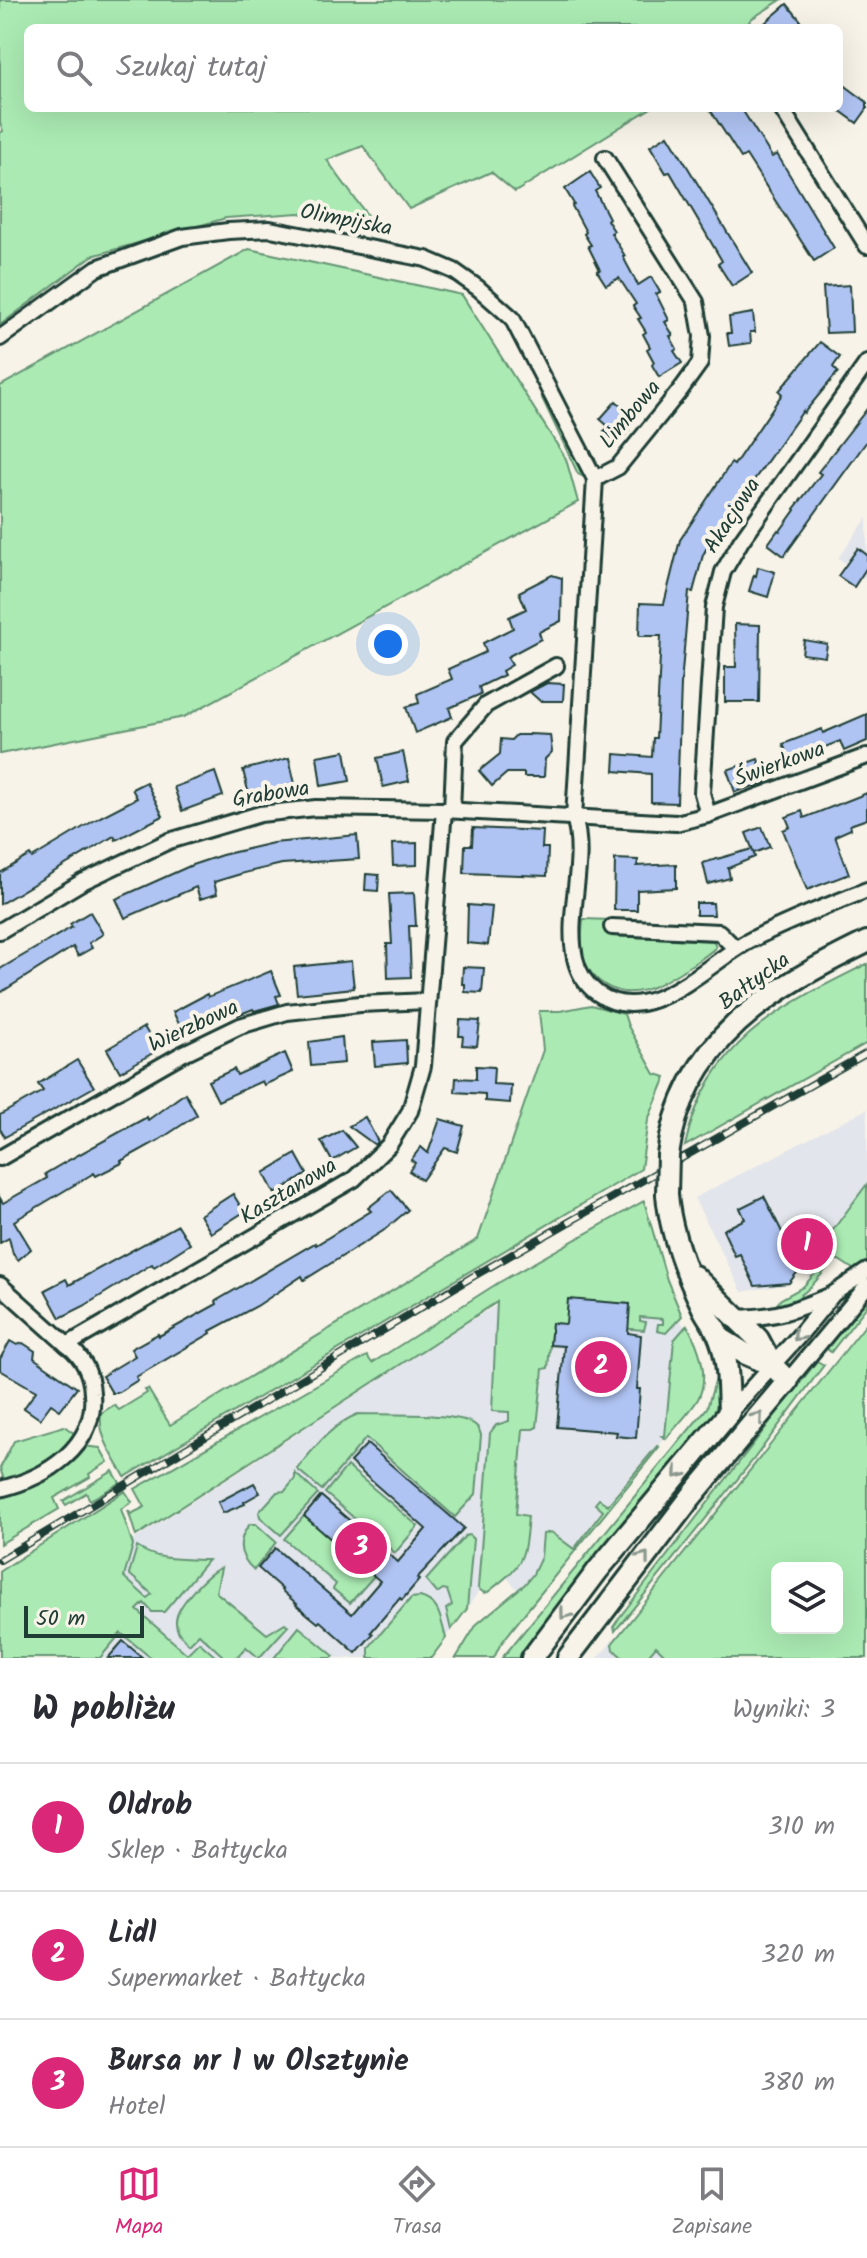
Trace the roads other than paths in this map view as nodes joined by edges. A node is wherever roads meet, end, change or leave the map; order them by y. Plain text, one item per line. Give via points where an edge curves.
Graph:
1 (783, 112) edge
2 (605, 158) dead end
3 (867, 246) edge
4 (0, 338) edge
5 (867, 363) edge
6 (595, 479) junction
7 (556, 666) dead end
8 (867, 756) edge
9 (448, 810) junction
10 (708, 815) junction
11 (574, 817) junction
12 (867, 890) edge
13 (612, 927) dead end
14 (0, 931) edge
15 (867, 942) edge
16 (735, 948) junction
17 (428, 1001) junction
18 (0, 1158) edge
19 (686, 1267) junction
20 (867, 1271) edge
21 (0, 1285) edge
22 (867, 1286) edge
23 (833, 1294) junction
24 (736, 1318) junction
25 (720, 1338) junction
26 (67, 1345) junction
27 (772, 1365) junction
28 (788, 1381) junction
29 (729, 1413) junction
30 (0, 1489) edge
31 (532, 1658) edge
32 (568, 1658) edge

1 - 3 street
2 - 6 street, Limbowa via 696,302 702,336 700,363 682,388 618,467
4 - 6 street, Olimpijska via 97,268 182,237 270,229 426,259 454,271 512,318
5 - 10 street, Akacjowa via 723,572 714,607 702,793
6 - 11 street, Limbowa
7 - 9 street, Kasztanowa via 486,705 455,741
8 - 10 street, Świerkowa
9 - 11 street, Grabowa
9 - 14 street, Grabowa via 316,808 260,814 169,841 82,882
9 - 17 street, Kasztanowa
10 - 11 street, Grabowa via 676,823
11 - 16 street via 578,840 572,941 579,973 591,988 618,1003 653,1001
12 - 16 street
13 - 16 street via 719,932
15 - 19 main road, Bałtycka, bridge via 746,1014 704,1060 688,1088 673,1126 667,1194
17 - 18 street, Wierzbowa via 287,1012 240,1026
17 - 26 street, Kasztanowa via 423,1066 410,1111 389,1145 354,1179
19 - 24 main road, Bałtycka
19 - 25 main road, Bałtycka
20 - 23 street
21 - 26 street
22 - 28 street
23 - 24 street via 790,1312
23 -> 27 street
24 - 27 main road, Bałtycka via 758,1339
25 - 27 main road
25 - 29 main road, Bałtycka
26 - 30 street via 89,1374 89,1427 50,1469
27 - 28 main road, Bałtycka
27 - 29 street
32 -> 28 main road
29 -> 31 main road

